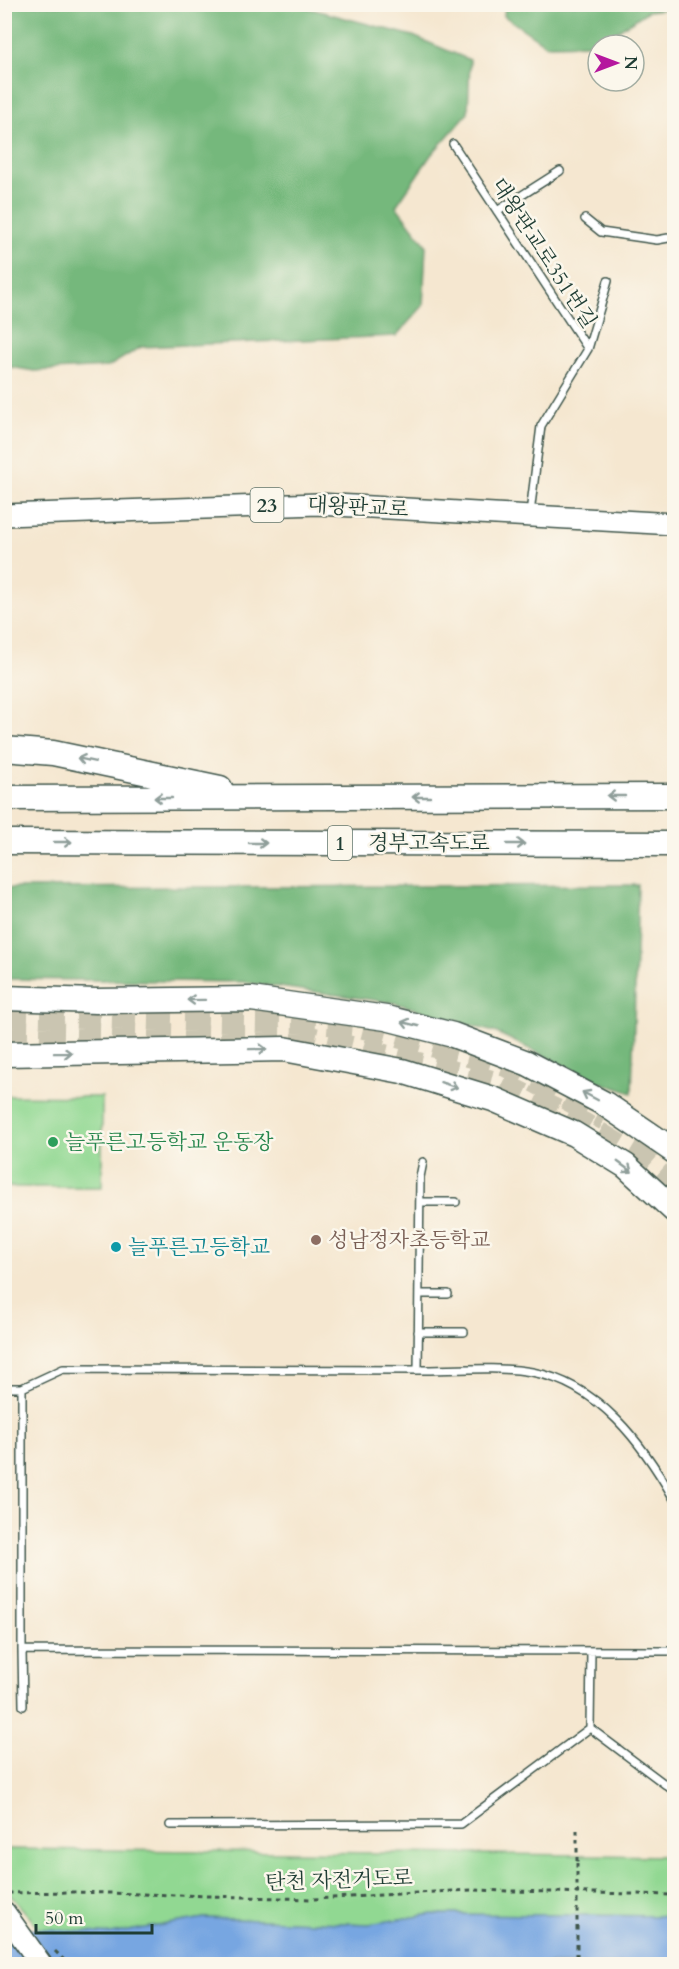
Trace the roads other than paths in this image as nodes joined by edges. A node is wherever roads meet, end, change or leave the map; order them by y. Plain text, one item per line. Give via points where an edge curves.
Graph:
1 (453, 144) dead end
2 (560, 171) dead end
3 (497, 211) junction
4 (585, 219) dead end
5 (675, 237) edge
6 (608, 281) dead end
7 (588, 349) junction
8 (4, 515) edge
9 (529, 516) junction
10 (675, 524) edge
11 (4, 749) edge
12 (675, 796) edge
13 (266, 797) junction
14 (4, 798) edge
15 (4, 842) edge
16 (675, 844) edge
17 (4, 998) edge
18 (4, 1054) edge
19 (675, 1151) edge
20 (423, 1162) dead end
21 (420, 1202) junction
22 (456, 1203) dead end
23 (675, 1209) edge
24 (419, 1294) junction
25 (448, 1294) dead end
26 (418, 1332) junction
27 (464, 1332) dead end
28 (418, 1370) junction
29 (4, 1388) edge
30 (22, 1388) junction
31 (675, 1499) edge
32 (22, 1650) junction
33 (591, 1651) junction
34 (675, 1651) edge
35 (22, 1706) dead end
36 (590, 1728) junction
37 (675, 1791) edge
38 (170, 1826) dead end
39 (4, 1912) edge
40 (4, 1934) edge
41 (39, 1965) edge

1 - 3 lane, 대왕판교로351번길
2 - 3 lane
3 - 7 lane, 대왕판교로351번길
4 - 5 lane via 601,232 657,240
6 - 7 lane
7 - 9 lane, 대왕판교로351번길 via 541,426
8 - 9 main road, 대왕판교로 / 23 via 318,504
9 - 10 main road, 대왕판교로 / 23
13 -> 11 highway via 53,753
12 -> 13 highway, 1
13 -> 14 highway, 1
15 -> 16 highway, 경부고속도로 / 1
19 -> 17 highway via 605,1104 527,1063 453,1035 386,1018 251,999
18 -> 23 highway via 284,1049 402,1071 493,1099 574,1134 626,1166
20 - 21 lane
21 - 22 lane
21 - 24 lane
24 - 25 lane
24 - 26 lane
26 - 27 lane
26 - 28 lane
28 - 30 lane via 63,1369
28 - 31 lane via 532,1372 574,1387 606,1409 638,1440
29 - 30 lane
30 - 32 lane
32 - 33 lane
32 - 35 lane
33 - 34 lane
33 - 36 lane
36 - 37 lane
36 - 38 lane via 461,1824
39 - 41 main road
40 - 41 main road

